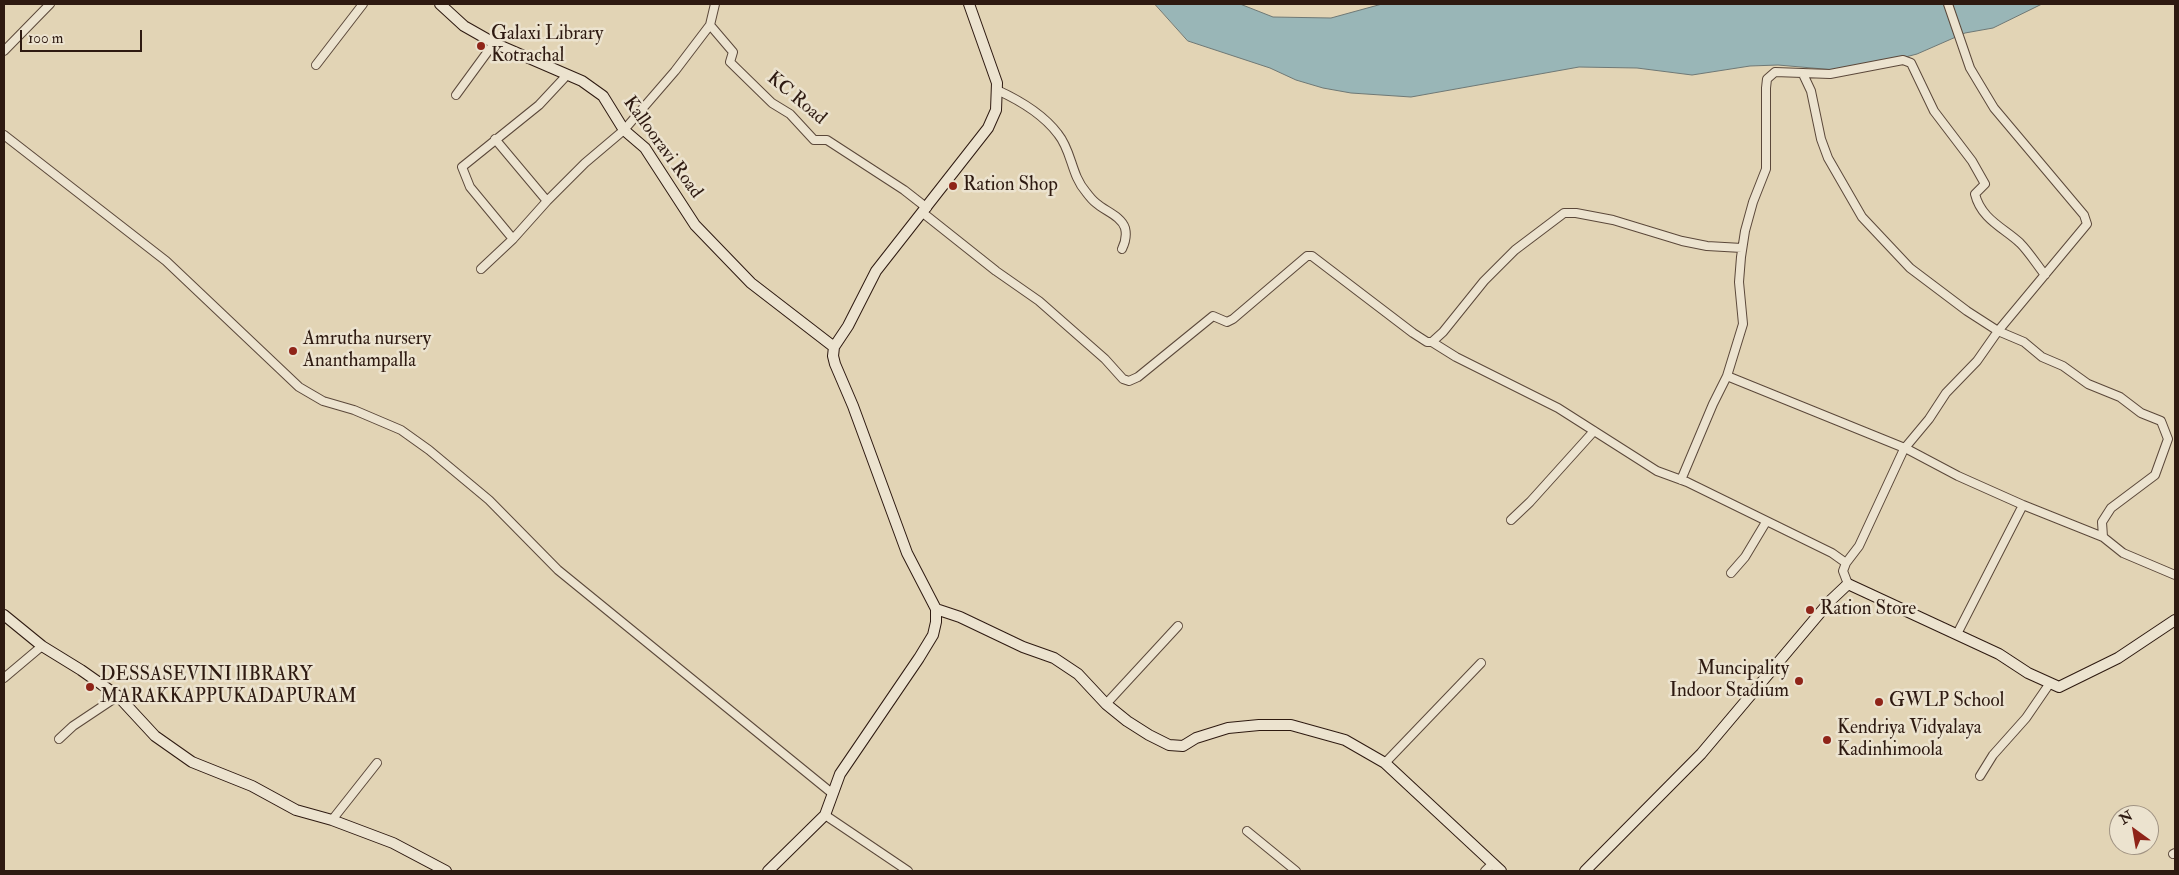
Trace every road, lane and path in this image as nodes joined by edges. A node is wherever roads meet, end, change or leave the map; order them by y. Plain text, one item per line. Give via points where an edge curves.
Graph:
1 (50, 4) edge
2 (363, 4) edge
3 (440, 4) edge
4 (715, 4) edge
5 (969, 4) edge
6 (1948, 4) edge
7 (710, 24) junction
8 (494, 43) junction
9 (4, 51) edge
10 (316, 65) dead end
11 (1803, 74) junction
12 (567, 75) junction
13 (997, 90) junction
14 (456, 95) dead end
15 (624, 130) junction
16 (4, 135) edge
17 (495, 139) junction
18 (547, 201) junction
19 (925, 210) junction
20 (514, 239) junction
21 (1742, 248) junction
22 (1122, 249) dead end
23 (481, 269) dead end
24 (2045, 275) junction
25 (1998, 331) junction
26 (1432, 342) junction
27 (834, 347) junction
28 (1727, 376) junction
29 (1594, 430) junction
30 (2175, 434) edge
31 (2168, 439) junction
32 (1904, 449) junction
33 (1681, 480) junction
34 (2023, 506) junction
35 (1511, 520) dead end
36 (1766, 522) junction
37 (2103, 537) junction
38 (1846, 563) junction
39 (1731, 573) dead end
40 (2175, 575) edge
41 (1848, 584) junction
42 (936, 609) junction
43 (4, 615) edge
44 (2175, 620) edge
45 (1178, 626) dead end
46 (1957, 634) junction
47 (42, 646) junction
48 (1481, 663) dead end
49 (4, 678) edge
50 (2050, 683) junction
51 (118, 696) junction
52 (1106, 704) junction
53 (59, 739) dead end
54 (377, 763) dead end
55 (1385, 763) junction
56 (1980, 776) dead end
57 (833, 794) junction
58 (825, 815) junction
59 (332, 820) junction
60 (1247, 831) dead end
61 (1493, 863) junction
62 (446, 871) edge
63 (768, 871) edge
64 (908, 871) edge
65 (1296, 871) edge
66 (1485, 871) edge
67 (1501, 871) edge
68 (1585, 871) edge

1 - 9 street
2 - 10 street
3 - 8 main road, Kallooravi Road via 464,26
4 - 7 street
5 - 13 main road via 991,62
6 - 24 street via 1970,68 1994,108 2084,215 2087,224
7 - 15 street
7 - 19 street, KC Road via 733,52 730,62 772,103 790,114 814,140 827,140 904,190
8 - 12 main road, Kallooravi Road
8 - 14 street
11 - 21 street via 1776,72 1768,79 1766,169 1753,202
11 - 24 street via 1830,74 1903,60 1911,62 1934,111 1972,161 1985,184 1975,194 1976,200 1994,225 2021,244
11 - 25 street via 1811,90 1828,158 1862,217 1910,268
12 - 15 main road, Kallooravi Road via 603,96
12 - 17 street via 538,106
13 - 19 main road via 996,110 988,128
13 - 22 street via 1032,110 1059,134 1084,191 1125,227 1126,242
15 - 18 street
15 - 27 main road, Kallooravi Road via 645,148 695,224 745,276
16 - 57 street via 166,261 299,386 323,401 401,430 429,450 489,500 558,570
17 - 18 street
17 - 20 street via 462,166 470,187
18 - 20 street
19 - 26 street via 996,271 1038,301 1129,381 1159,362 1213,316 1227,322 1233,319 1307,256 1312,256 1413,333
19 - 27 main road via 876,271
20 - 23 street
21 - 26 street via 1707,246 1613,220 1576,212 1564,213 1515,250
21 - 28 street via 1739,282 1743,324
24 - 25 street
25 - 31 street via 2024,342 2042,357 2063,366 2088,384 2120,397 2141,413 2161,421
25 - 32 street
26 - 29 street via 1537,396
27 - 42 main road via 833,356 907,553
28 - 32 street
28 - 33 street
29 - 33 street via 1657,471
29 - 35 street
30 - 31 street
31 - 37 street via 2155,475 2111,508 2102,522
32 - 34 street
32 - 38 street via 1859,546
33 - 36 street
34 - 37 street
34 - 46 street
36 - 38 street via 1832,553
36 - 39 street via 1745,558
37 - 40 street via 2123,553
38 - 41 street via 1844,571
41 - 46 main road
41 - 68 main road via 1701,754
42 - 52 main road via 1054,658 1078,674
42 - 57 main road via 933,635 840,774
43 - 47 main road
44 - 50 main road via 2118,658 2059,687
45 - 52 street
46 - 50 main road
47 - 49 street
47 - 51 main road
48 - 55 street
50 - 56 street
51 - 53 street
51 - 59 main road via 155,736 192,762 252,786 296,810
52 - 55 main road via 1149,735 1169,745 1183,746 1196,738 1228,728 1291,725 1345,740
54 - 59 street
55 - 61 main road
57 - 58 main road
58 - 63 main road
58 - 64 street
59 - 62 main road via 393,843
60 - 65 street
61 - 66 street
61 - 67 main road

